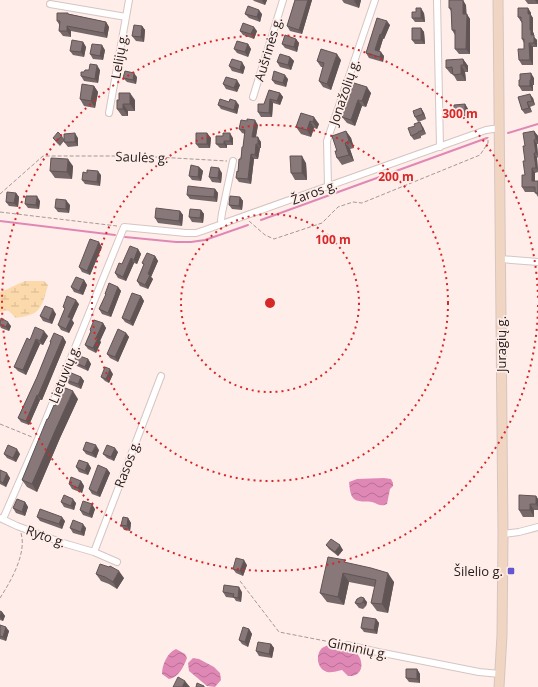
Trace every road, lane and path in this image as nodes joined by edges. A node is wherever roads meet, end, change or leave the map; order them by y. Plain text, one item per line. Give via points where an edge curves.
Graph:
1 (129, 0) edge
2 (283, 0) edge
3 (376, 0) edge
4 (437, 0) edge
5 (498, 0) edge
6 (50, 4) dead end
7 (126, 17) junction
8 (253, 97) dead end
9 (109, 113) dead end
10 (500, 128) junction
11 (487, 130) junction
12 (440, 147) junction
13 (233, 161) joint
14 (328, 187) junction
15 (0, 194) edge
16 (0, 212) edge
17 (244, 216) junction
18 (222, 224) junction
19 (124, 227) junction
20 (500, 259) junction
21 (538, 262) edge
22 (161, 376) dead end
23 (0, 424) edge
24 (38, 439) junction
25 (1, 519) edge
26 (17, 526) junction
27 (538, 527) edge
28 (503, 534) junction
29 (94, 552) junction
30 (117, 562) dead end
31 (240, 581) dead end
32 (0, 598) edge
33 (346, 645) joint
34 (500, 674) junction
35 (499, 687) edge

1 - 7 street, Lelijų g.
2 - 8 street, Aušrinės g.
3 - 14 street, Jonažolių g. via 327,141
4 - 12 street
5 - 10 main road, Juragių g.
6 - 7 street
7 - 9 street, Lelijų g.
10 - 11 street, Žaros g.
10 - 20 main road, Juragių g.
11 - 12 street, Žaros g.
11 - 17 path via 488,143 480,155 362,203 353,202 338,207 322,223 274,239 265,235
12 - 14 street, Žaros g.
13 - 15 path, Saulės g. via 139,156 43,156
13 - 18 street
14 - 17 street, Žaros g.
16 - 19 path
17 - 18 street, Žaros g.
18 - 19 street, Žaros g. via 196,233
19 - 24 street, Lietuvių g.
20 - 21 street
20 - 28 main road, Juragių g.
22 - 29 street, Rasos g.
23 - 24 path
24 - 25 street, Lietuvių g.
25 - 26 street, Ryto g.
26 - 29 street, Ryto g.
26 - 32 path via 22,535 20,555 10,582
27 - 28 street
28 - 34 main road, Juragių g.
29 - 30 street, Ryto g.
31 - 33 path, Giminių g. via 279,632
33 - 34 street, Giminių g.
34 - 35 main road, Juragių g.

